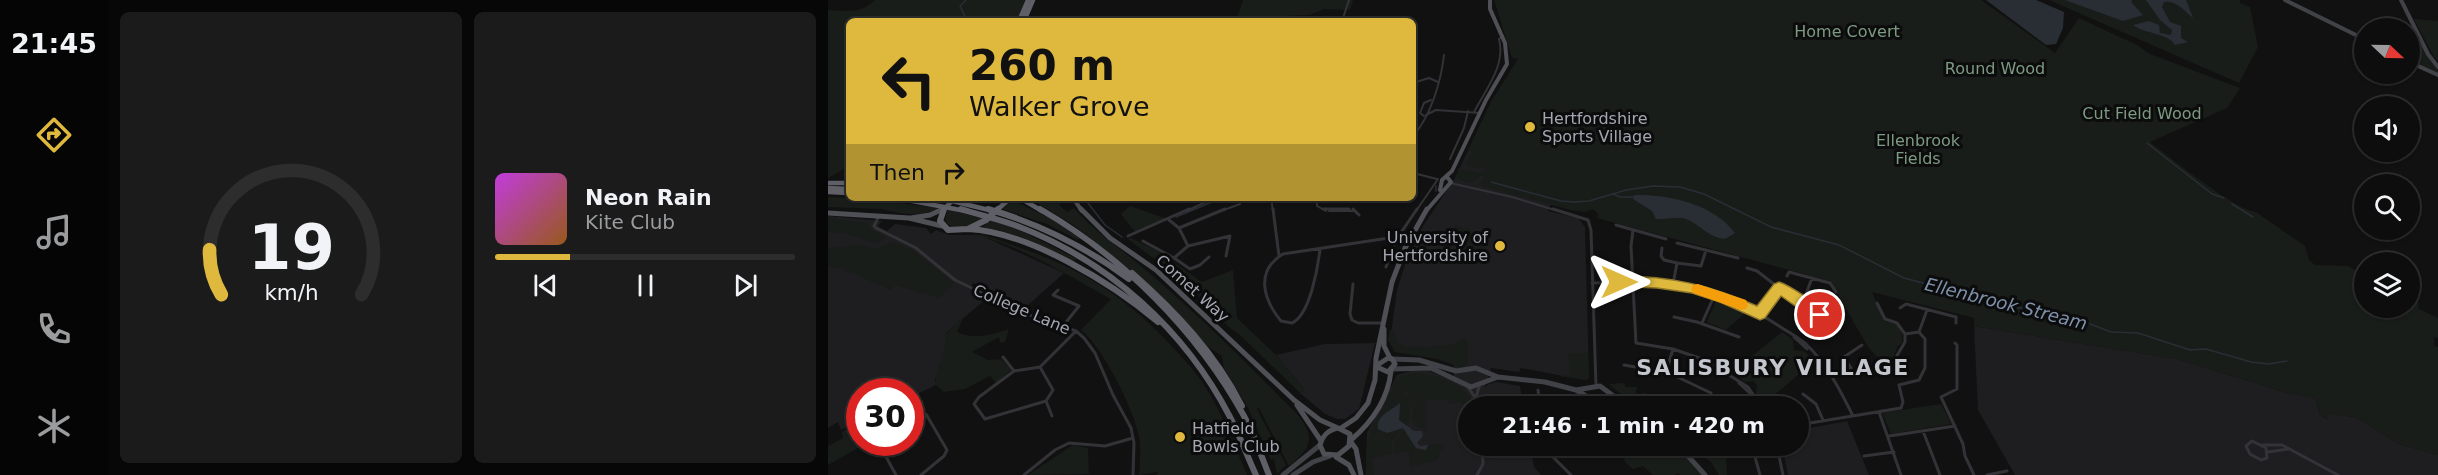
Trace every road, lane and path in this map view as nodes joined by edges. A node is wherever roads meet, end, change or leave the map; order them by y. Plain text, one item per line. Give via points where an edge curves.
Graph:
1 (1028, 0) edge
2 (1033, 0) edge
3 (1349, 0) edge
4 (1490, 0) edge
5 (2285, 0) edge
6 (2401, 0) edge
7 (1020, 18) edge
8 (1025, 18) edge
9 (1343, 18) edge
10 (2354, 34) edge
11 (1503, 36) junction
12 (1444, 55) dead end
13 (2420, 67) edge
14 (2438, 67) edge
15 (1441, 73) junction
16 (2438, 75) edge
17 (1429, 78) junction
18 (1416, 82) edge
19 (1438, 82) junction
20 (1431, 101) junction
21 (1436, 110) junction
22 (1468, 111) junction
23 (1474, 112) junction
24 (1480, 112) junction
25 (1425, 116) junction
26 (1416, 134) edge
27 (1449, 159) dead end
28 (1416, 173) edge
29 (1445, 181) junction
30 (828, 183) edge
31 (846, 183) edge
32 (846, 189) edge
33 (828, 190) edge
34 (846, 193) edge
35 (913, 201) edge
36 (952, 201) edge
37 (954, 201) edge
38 (1007, 201) edge
39 (1025, 201) edge
40 (1075, 201) edge
41 (1208, 201) edge
42 (1271, 201) edge
43 (1317, 201) edge
44 (1240, 204) dead end
45 (944, 209) junction
46 (828, 213) edge
47 (1359, 215) dead end
48 (879, 216) junction
49 (909, 218) junction
50 (1169, 220) junction
51 (1616, 225) dead end
52 (942, 226) junction
53 (1179, 228) junction
54 (968, 229) junction
55 (1633, 230) junction
56 (1128, 236) dead end
57 (1399, 237) junction
58 (1408, 238) junction
59 (1666, 239) dead end
60 (1143, 241) dead end
61 (1677, 243) dead end
62 (1188, 246) junction
63 (1662, 248) dead end
64 (1320, 249) junction
65 (1706, 250) junction
66 (1226, 256) dead end
67 (1279, 256) junction
68 (1209, 257) dead end
69 (1174, 258) junction
70 (1738, 258) dead end
71 (1116, 262) junction
72 (1677, 262) junction
73 (1386, 267) dead end
74 (1748, 268) dead end
75 (1787, 276) dead end
76 (1812, 278) junction
77 (1633, 281) junction
78 (1592, 283) junction
79 (1353, 284) dead end
80 (1673, 284) junction
81 (1779, 288) junction
82 (1058, 290) dead end
83 (1836, 292) dead end
84 (1715, 294) junction
85 (1153, 298) junction
86 (1798, 298) junction
87 (1876, 303) dead end
88 (1838, 305) dead end
89 (1900, 308) dead end
90 (1927, 310) junction
91 (1760, 314) junction
92 (1674, 318) dead end
93 (1956, 323) dead end
94 (1702, 324) junction
95 (1384, 325) junction
96 (1063, 326) junction
97 (1076, 331) junction
98 (1919, 332) junction
99 (1905, 334) junction
100 (1174, 337) junction
101 (1739, 337) dead end
102 (1925, 339) junction
103 (1930, 339) dead end
104 (1954, 343) dead end
105 (1862, 345) dead end
106 (1673, 349) junction
107 (1003, 357) dead end
108 (1391, 359) junction
109 (1895, 359) dead end
110 (1624, 365) dead end
111 (1379, 366) junction
112 (1040, 367) junction
113 (1392, 370) junction
114 (1014, 371) junction
115 (1466, 371) junction
116 (1483, 372) junction
117 (1666, 372) junction
118 (1498, 376) junction
119 (1833, 376) junction
120 (1481, 384) junction
121 (1466, 385) junction
122 (1593, 387) junction
123 (1538, 390) dead end
124 (1576, 390) junction
125 (1606, 392) junction
126 (1711, 393) dead end
127 (1803, 394) dead end
128 (1474, 396) edge
129 (1477, 396) edge
130 (1539, 396) edge
131 (1585, 396) edge
132 (1589, 396) edge
133 (1604, 396) edge
134 (1612, 396) edge
135 (1754, 396) edge
136 (1294, 400) junction
137 (1046, 401) junction
138 (1879, 412) junction
139 (924, 414) edge
140 (1052, 416) dead end
141 (1853, 416) junction
142 (1245, 417) junction
143 (1823, 420) junction
144 (1809, 423) edge
145 (1954, 426) junction
146 (1339, 428) junction
147 (1923, 431) junction
148 (1889, 436) junction
149 (1134, 437) junction
150 (1351, 441) junction
151 (1320, 443) junction
152 (2262, 445) junction
153 (2289, 449) junction
154 (1894, 452) junction
155 (2268, 452) junction
156 (886, 456) edge
157 (1332, 456) junction
158 (1483, 456) edge
159 (1553, 456) edge
160 (1687, 456) edge
161 (1755, 456) edge
162 (1779, 456) edge
163 (1864, 456) dead end
164 (2007, 471) dead end
165 (896, 475) edge
166 (921, 475) edge
167 (1024, 475) edge
168 (1133, 475) edge
169 (1256, 475) edge
170 (1269, 475) edge
171 (1283, 475) edge
172 (1293, 475) edge
173 (1354, 475) edge
174 (1361, 475) edge
175 (1477, 475) edge
176 (1571, 475) edge
177 (1705, 475) edge
178 (1760, 475) edge
179 (1783, 475) edge
180 (1901, 475) edge
181 (1940, 475) edge
182 (1974, 475) edge
183 (1987, 475) edge
184 (2338, 475) edge

1 - 7 highway
2 - 8 highway
3 - 9 street
4 - 11 main road via 1490,9
5 - 10 street
6 - 14 street
11 - 23 street via 1499,39 1500,63
11 - 24 main road via 1507,64
12 - 15 street
13 - 16 street
15 - 17 street
15 - 19 street
17 - 18 street
17 - 19 street
19 - 20 street
20 - 21 street
20 - 25 street
21 - 22 street
21 - 25 street
22 - 23 street
22 - 27 street
23 - 24 street
24 - 29 main road
25 - 26 street
28 - 29 street
29 - 57 street
29 - 58 main road
29 - 78 street via 1587,219 1591,230
30 - 31 highway
32 - 33 highway
33 - 34 highway
35 - 100 highway via 979,213 1060,244 1121,284
36 - 45 highway, bridge
37 - 85 highway via 1050,230 1103,260
38 - 54 highway, bridge via 986,220
39 - 71 highway via 1071,227
40 - 136 main road, Comet Way via 1091,223 1156,270
41 - 50 street
42 - 67 street
43 - 47 street via 1323,210 1353,209
44 - 53 street
45 - 49 main road
45 - 52 highway
46 - 48 main road
48 - 49 main road
48 - 96 street, College Lane via 874,223 876,228 917,249 947,276 1026,314
49 - 52 main road
50 - 53 street
50 - 56 street
51 - 55 street
52 - 54 highway
53 - 62 street
54 - 100 highway via 987,231 1086,270 1128,297
55 - 59 street
55 - 77 street
57 - 58 street
57 - 64 street
57 - 73 street
58 - 95 main road via 1392,280
60 - 69 street
61 - 65 street
62 - 66 street via 1230,236
62 - 69 street
63 - 72 street via 1664,260
64 - 67 street
64 - 67 street via 1304,311 1288,324 1273,312 1264,286 1265,274
65 - 70 street
65 - 72 street via 1701,266
68 - 69 street via 1190,269
71 - 85 highway
71 - 142 highway via 1148,286 1199,340 1226,376
72 - 80 street
74 - 81 street via 1759,270 1770,284
75 - 76 street via 1789,272
76 - 83 street via 1830,283
76 - 86 street via 1806,294
77 - 78 street
77 - 80 street
77 - 106 street via 1634,340
78 - 122 street
79 - 95 street via 1352,320
80 - 84 street
81 - 86 street
81 - 91 street
82 - 96 street via 1053,295 1079,306
84 - 91 street
84 - 94 street
85 - 142 highway via 1207,358
86 - 88 street via 1822,317
87 - 99 street via 1883,316 1897,323
89 - 90 street via 1906,304
90 - 93 street via 1956,317
90 - 98 street
91 - 119 street via 1793,336
92 - 94 street
94 - 101 street
95 - 108 main road via 1384,346
95 - 111 main road via 1376,358
96 - 97 street, College Lane
97 - 112 street
97 - 149 street, College Lane via 1098,356
98 - 99 street
98 - 102 street
99 - 109 street
100 - 169 highway via 1222,403
102 - 103 street
102 - 138 street via 1925,368 1918,380 1898,387 1903,405
104 - 145 street via 1957,389 1941,397
105 - 119 street via 1845,355 1851,368
106 - 117 street
106 - 135 street via 1705,360
107 - 114 street
108 - 111 main road via 1384,359
108 - 113 main road via 1395,364
108 - 115 street via 1419,360
110 - 117 street
111 - 113 main road via 1384,372
111 - 146 main road via 1364,412
112 - 114 street
112 - 137 street via 1053,390
113 - 121 street via 1431,368
113 - 150 main road via 1375,411
114 - 137 street via 976,401 985,419
115 - 116 street via 1476,368
115 - 121 street via 1462,377
116 - 118 street
116 - 120 street
117 - 126 street via 1686,378
118 - 120 street
118 - 124 street
119 - 141 street
120 - 121 street
120 - 129 street
121 - 128 street
122 - 124 street
122 - 125 street via 1602,387
122 - 132 street
123 - 130 street
124 - 131 street
125 - 133 street
125 - 134 street
127 - 143 street via 1816,404
136 - 146 main road, Comet Way via 1320,420
136 - 151 main road, Comet Way
137 - 140 street
138 - 141 street
138 - 148 street
139 - 166 street via 947,450
141 - 143 street
142 - 170 highway
143 - 144 street
145 - 147 street
145 - 182 street
146 - 150 main road via 1346,430
146 - 151 main road via 1327,432
147 - 148 street
147 - 181 street
148 - 154 street
149 - 167 street via 1105,446 1068,443
149 - 168 street, College Lane
150 - 157 main road via 1342,453
150 - 174 main road
151 - 157 main road via 1324,454
151 - 171 street
152 - 153 street
152 - 155 street
152 - 155 street via 2249,441 2246,449 2262,460
153 - 155 street
153 - 184 street
154 - 163 street
154 - 180 street
156 - 165 street
157 - 172 street
157 - 173 main road via 1349,465
158 - 175 street
159 - 176 street
160 - 177 street
161 - 178 street
162 - 179 street
164 - 183 street

